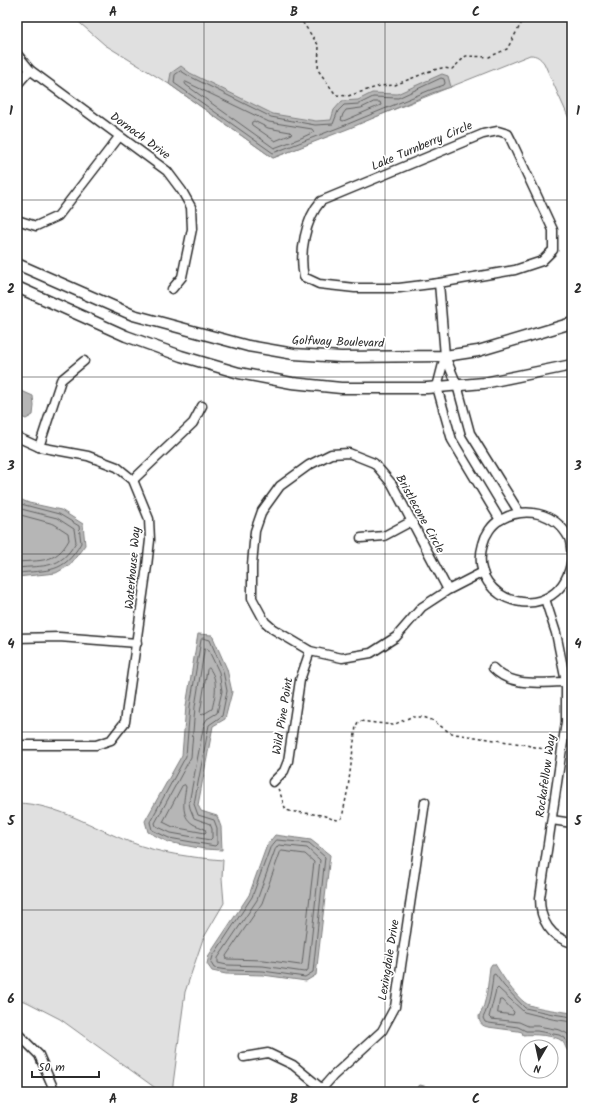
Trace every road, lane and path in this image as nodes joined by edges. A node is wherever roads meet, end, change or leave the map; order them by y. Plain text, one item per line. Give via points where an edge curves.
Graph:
1 (262, 17) edge
2 (534, 17) edge
3 (564, 17) edge
4 (572, 21) edge
5 (17, 54) edge
6 (30, 70) junction
7 (17, 85) edge
8 (120, 137) junction
9 (17, 220) edge
10 (17, 264) edge
11 (439, 283) junction
12 (17, 286) edge
13 (172, 289) dead end
14 (572, 323) edge
15 (445, 356) junction
16 (84, 361) dead end
17 (572, 365) edge
18 (457, 385) junction
19 (437, 387) junction
20 (202, 406) dead end
21 (17, 437) edge
22 (39, 446) junction
23 (133, 480) junction
24 (519, 512) junction
25 (500, 520) junction
26 (412, 522) junction
27 (361, 538) dead end
28 (571, 538) edge
29 (572, 557) edge
30 (483, 572) junction
31 (448, 590) junction
32 (545, 599) junction
33 (17, 638) edge
34 (137, 643) junction
35 (310, 651) junction
36 (493, 668) dead end
37 (566, 682) junction
38 (17, 745) edge
39 (561, 753) junction
40 (273, 782) joint
41 (425, 802) dead end
42 (552, 820) junction
43 (572, 823) edge
44 (572, 943) edge
45 (17, 1033) edge
46 (244, 1057) dead end
47 (320, 1090) edge
48 (55, 1092) edge

1 - 2 path via 301,20 319,46 318,70 336,95 348,96 380,86 395,85 430,71 452,69 466,56 489,57 507,49 522,22
3 - 4 path
5 - 6 street, Dornoch Drive
6 - 7 street
6 - 8 street, Dornoch Drive
8 - 9 street via 58,216 36,226
8 - 13 street, Dornoch Drive via 167,171 190,207 192,229 182,277
10 - 15 street, Golfway Boulevard via 133,316 248,346 294,354 341,357
11 - 11 street, Lake Turnberry Circle via 515,270 542,261 552,250 553,230 508,134 498,131 483,134 321,201 307,224 302,266 304,277 318,284 355,288 399,288
11 - 15 street
12 - 19 street via 126,336 239,373 292,383 341,388
14 - 15 street, Golfway Boulevard via 478,351
15 - 18 street
15 - 19 street
16 - 22 street via 61,380
17 - 18 street via 484,383
18 - 19 street
18 - 24 street via 470,433
19 - 25 street via 452,440
20 - 23 street via 193,423
21 - 22 street
22 - 23 street via 88,456 117,468
23 - 34 street, Waterhouse Way via 149,519 150,540
24 - 25 street
24 - 28 street via 545,516 556,522
25 - 30 street via 484,539 480,561
26 - 27 street via 384,536
26 - 31 street, Bristlecone Circle
26 - 35 street, Bristlecone Circle via 392,484 374,463 349,453 331,454 314,462 280,486 262,511 255,531 252,598 265,622
28 - 29 street
29 - 32 street via 565,582
30 - 31 street, Bristlecone Circle
30 - 32 street via 488,583 508,599 520,602
31 - 35 street, Bristlecone Circle via 422,607 396,637 371,653 342,658
32 - 37 street, Rockafellow Way via 556,633
33 - 34 street via 59,637
34 - 38 street, Waterhouse Way via 125,722 111,740 96,745
35 - 40 street, Wild Pine Point via 300,680 288,761 284,771
36 - 37 street via 502,676 514,681
37 - 39 street, Rockafellow Way via 566,722
39 - 40 path via 455,734 422,717 411,717 393,725 360,721 356,726 348,792 341,820 287,810
39 - 42 street, Rockafellow Way
41 - 47 street, Lexingdale Drive via 395,1006 382,1031
42 - 43 street
42 - 44 street, Rockafellow Way via 540,898 541,913 551,932
45 - 48 street via 39,1055
46 - 47 street via 268,1053 293,1065

